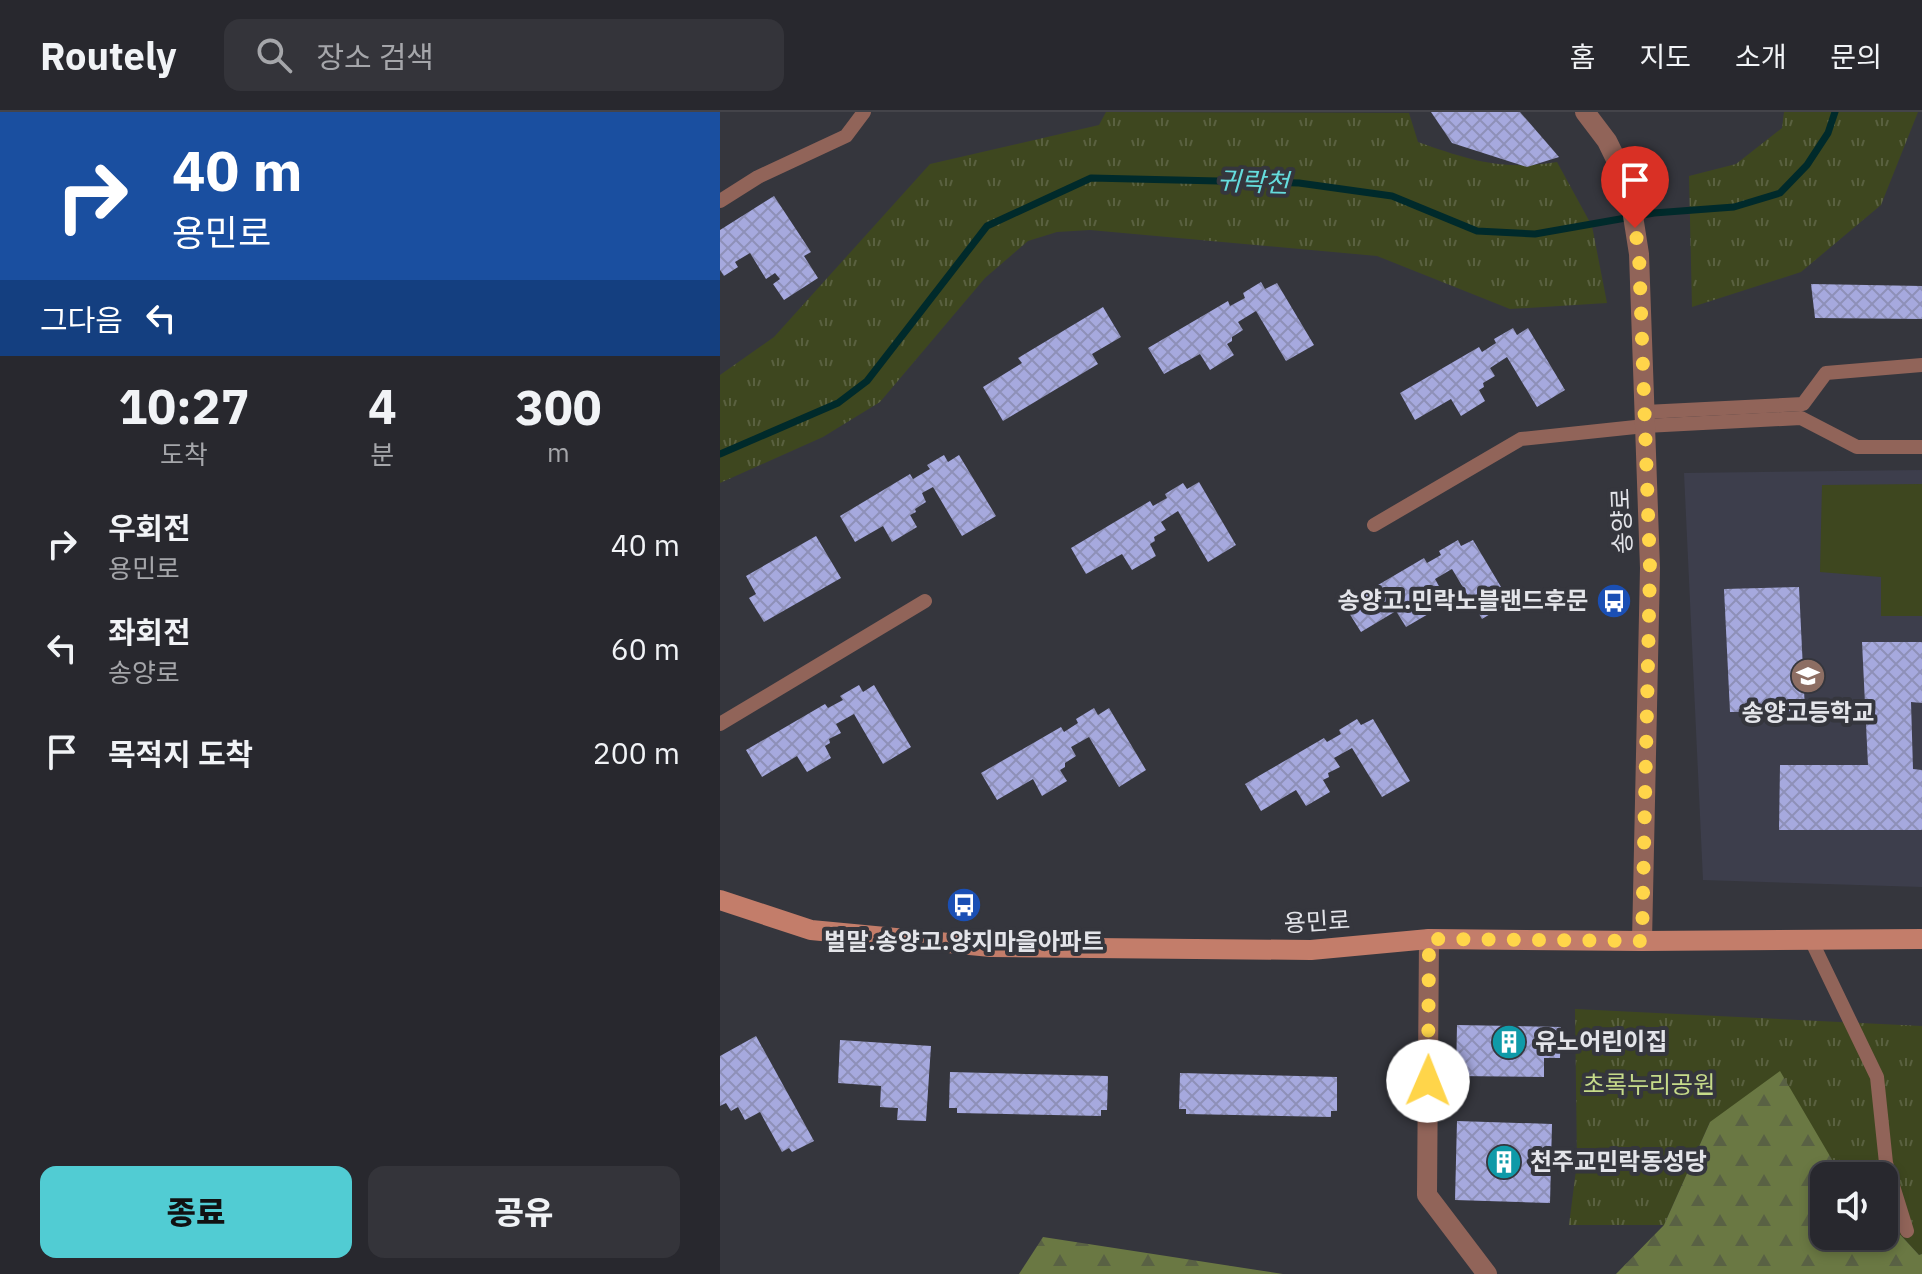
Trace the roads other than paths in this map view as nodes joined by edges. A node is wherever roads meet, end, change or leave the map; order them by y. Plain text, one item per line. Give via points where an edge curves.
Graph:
1 (864, 112) edge
2 (1585, 112) edge
3 (720, 201) edge
4 (1922, 365) edge
5 (1645, 419) junction
6 (1922, 447) edge
7 (1374, 525) dead end
8 (925, 601) dead end
9 (720, 724) edge
10 (720, 738) edge
11 (720, 900) edge
12 (1429, 939) junction
13 (1922, 939) edge
14 (1811, 940) junction
15 (1642, 941) junction
16 (1907, 1231) dead end
17 (1487, 1274) edge

1 - 3 lane via 846,136
2 - 5 street, 송양로 via 1607,141 1632,203
4 - 5 lane via 1826,373 1803,404
5 - 6 lane via 1801,418 1857,447
5 - 7 lane via 1521,439
5 - 15 street, 송양로 via 1650,568
8 - 9 lane
9 - 10 lane
11 - 12 street, 용민로 via 811,930 991,947 1311,950
12 - 15 street, 용민로
12 - 17 street via 1427,1195
13 - 14 street, 용민로
14 - 15 street, 용민로
14 - 16 lane via 1877,1077 1886,1163

